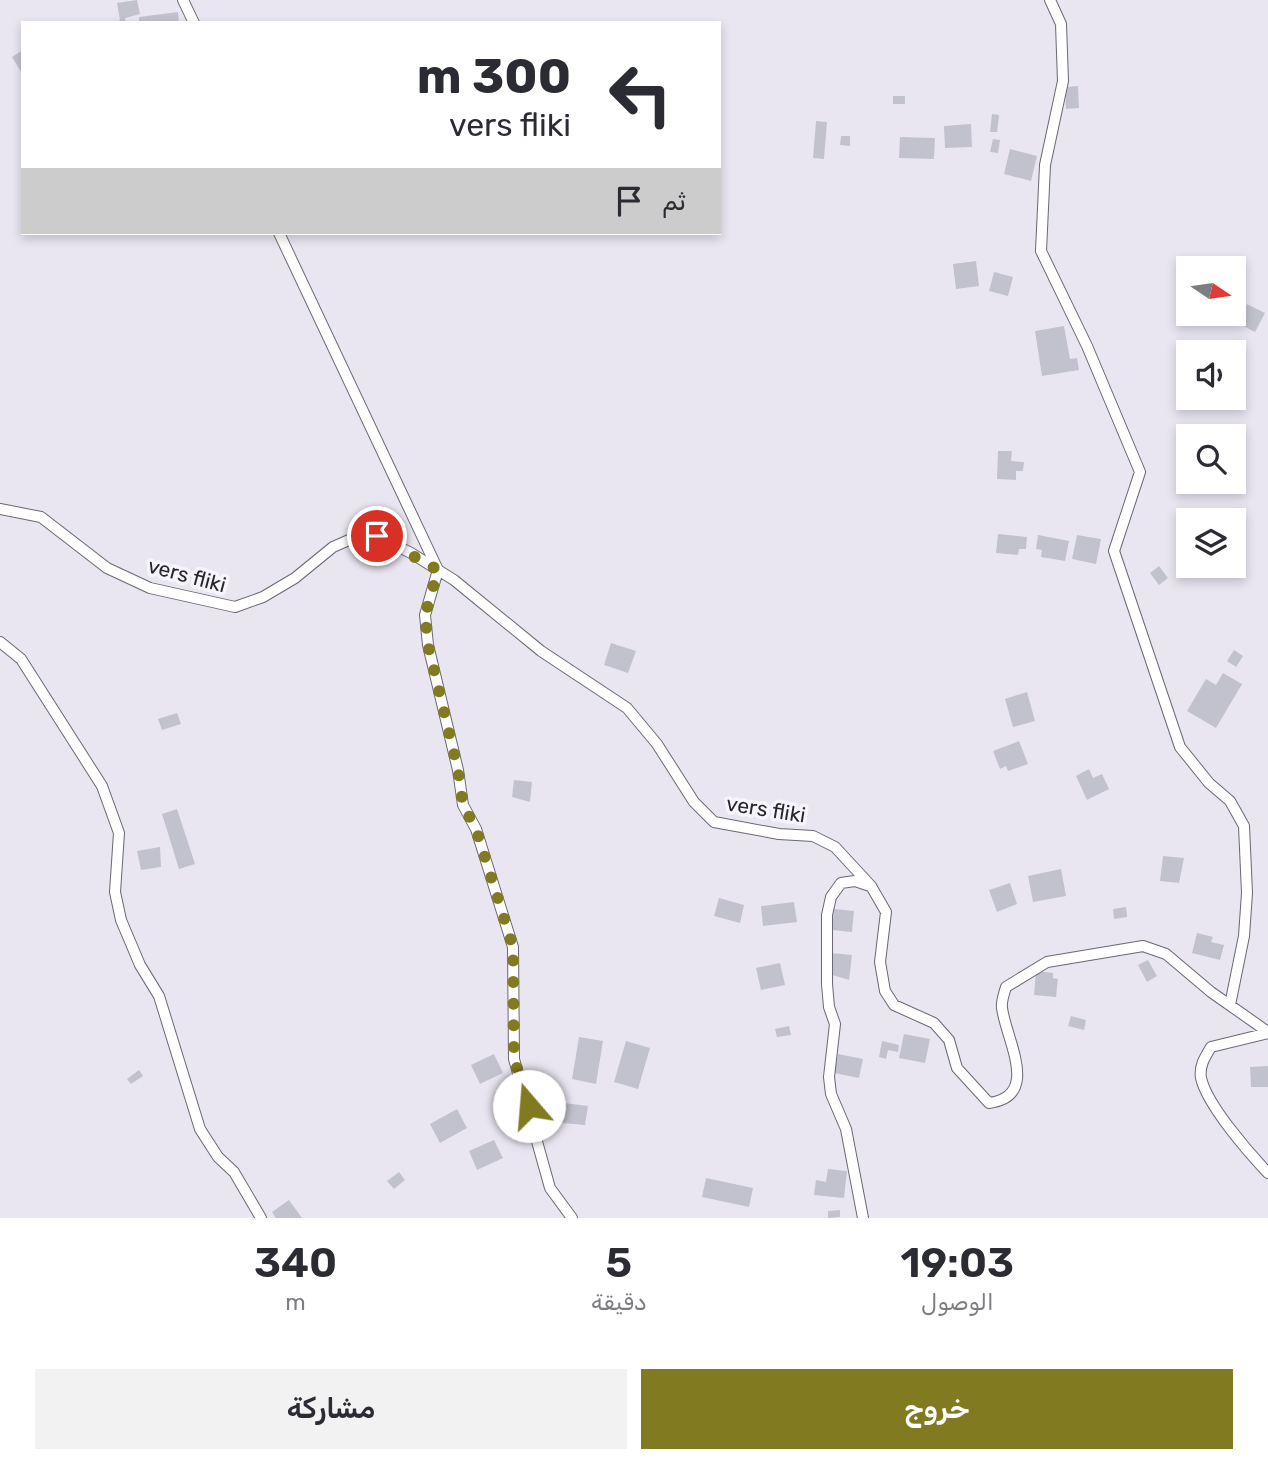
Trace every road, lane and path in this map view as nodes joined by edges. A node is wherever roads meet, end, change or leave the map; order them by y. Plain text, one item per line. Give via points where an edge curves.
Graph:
1 (183, 0) edge
2 (1051, 0) edge
3 (193, 21) edge
4 (280, 235) edge
5 (0, 509) edge
6 (438, 570) junction
7 (0, 642) edge
8 (871, 886) junction
9 (1230, 1005) junction
10 (1268, 1032) edge
11 (1268, 1173) edge
12 (261, 1218) edge
13 (572, 1218) edge
14 (863, 1218) edge

1 - 3 street
2 - 9 street via 1061,24 1063,82 1045,165 1041,251 1140,472 1114,551 1180,747 1230,801 1244,826 1244,936
4 - 6 street
5 - 6 street, vers fliki via 41,517 107,568 150,588 235,607 295,578 333,547 358,536 392,542
6 - 8 street, vers fliki via 541,651 627,708 657,744 694,802 714,822 813,836 835,847
6 - 13 street via 425,615 441,709 463,805 476,829 513,947 514,1059 550,1188
7 - 12 street via 21,659 102,786 119,833 115,892 121,920 159,996 200,1129 234,1172
8 - 9 street, vers fliki via 886,912 880,962 885,991 894,1005 934,1023 949,1040 957,1068 989,1103 1013,1094 1019,1073 1001,1006 1006,987 1047,962 1143,946 1166,954
8 - 14 street via 841,883 831,897 826,949 829,1007 835,1024 831,1094 846,1129
9 - 10 street, vers fliki
10 - 11 street via 1211,1047 1201,1064 1201,1079 1237,1140

